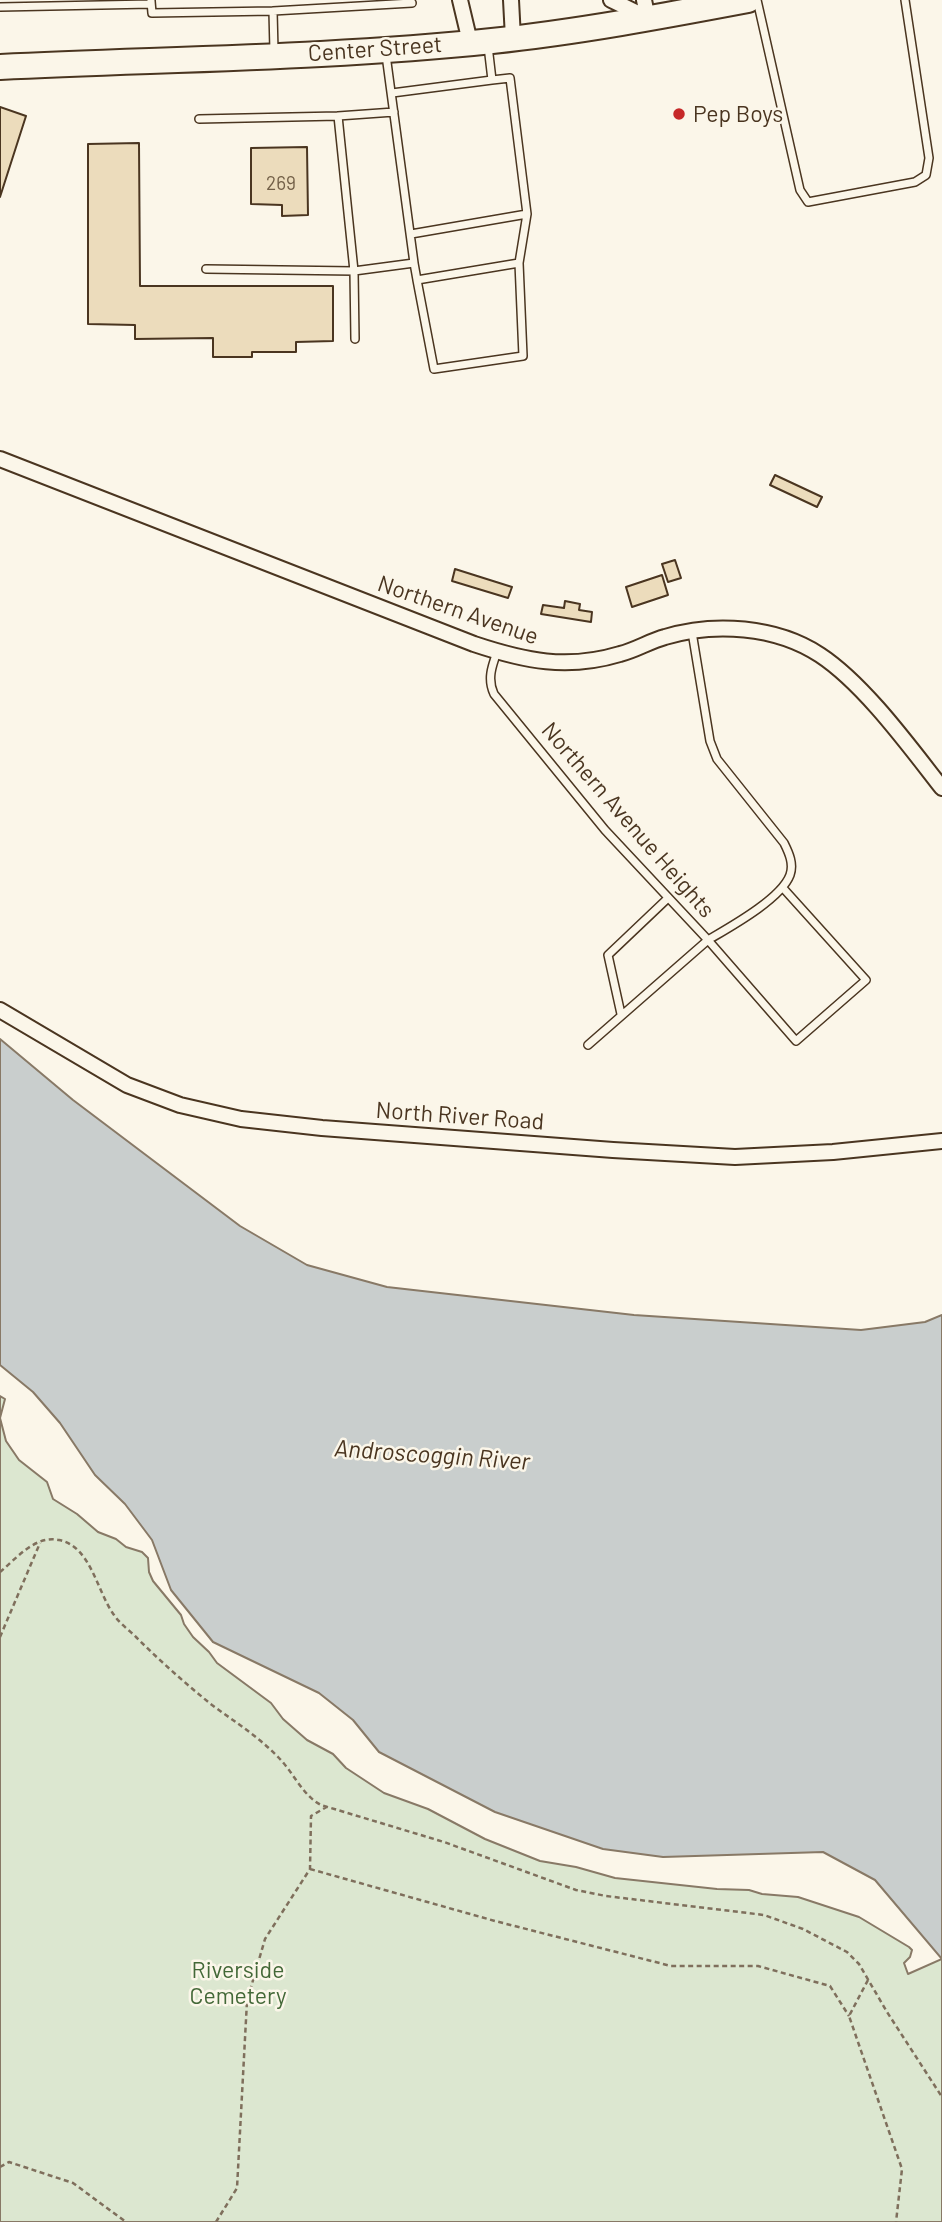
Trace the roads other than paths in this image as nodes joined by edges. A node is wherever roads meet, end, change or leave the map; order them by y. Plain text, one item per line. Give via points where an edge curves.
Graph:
1 (460, 0) edge
2 (511, 0) edge
3 (611, 0) edge
4 (748, 0) edge
5 (757, 0) edge
6 (905, 0) edge
7 (151, 2) edge
8 (412, 3) dead end
9 (0, 7) edge
10 (646, 9) edge
11 (273, 11) junction
12 (513, 38) junction
13 (479, 42) junction
14 (385, 49) junction
15 (274, 55) junction
16 (0, 67) edge
17 (492, 80) junction
18 (392, 93) junction
19 (394, 112) junction
20 (338, 116) junction
21 (199, 119) dead end
22 (527, 214) junction
23 (411, 234) junction
24 (414, 262) junction
25 (519, 263) junction
26 (205, 269) dead end
27 (354, 271) junction
28 (417, 280) junction
29 (355, 340) dead end
30 (0, 459) edge
31 (692, 630) junction
32 (497, 652) junction
33 (942, 788) edge
34 (783, 888) junction
35 (668, 898) junction
36 (708, 940) junction
37 (0, 1010) edge
38 (621, 1014) junction
39 (588, 1045) dead end
40 (942, 1142) edge

1 - 13 street
2 - 12 street
3 - 10 street
4 - 10 highway, Center Street
5 - 6 lane via 800,190 808,202 915,182 926,175 929,158
7 - 9 lane
7 - 11 lane via 152,13
8 - 11 lane
10 - 12 highway, Center Street
11 - 15 lane
12 - 13 highway, Center Street
13 - 14 highway, Center Street
13 - 17 lane
14 - 15 highway, Center Street
14 - 18 lane
15 - 16 highway, Center Street
17 - 18 lane
17 - 22 lane via 510,78
18 - 19 lane
19 - 20 lane
19 - 23 lane
20 - 21 lane
20 - 27 lane
22 - 23 lane
22 - 25 lane
23 - 24 lane
24 - 27 lane
24 - 28 lane
25 - 28 lane
25 - 28 lane via 523,356 434,369
26 - 27 lane
27 - 29 lane
30 - 32 street, Northern Avenue
31 - 32 street, Northern Avenue via 623,654 574,663 534,661
31 - 33 street, Northern Avenue via 734,628 769,634 817,653 851,680
31 - 34 lane via 710,741 723,768 790,854 791,874
32 - 35 lane, Northern Avenue Heights via 490,686 494,694 605,830
34 - 36 lane, Northern Avenue Heights
34 - 36 lane via 866,980 796,1041
35 - 36 lane, Northern Avenue Heights
35 - 38 lane via 608,954
36 - 38 lane
37 - 40 street, North River Road via 127,1085 180,1105 241,1119 735,1157
38 - 39 lane

